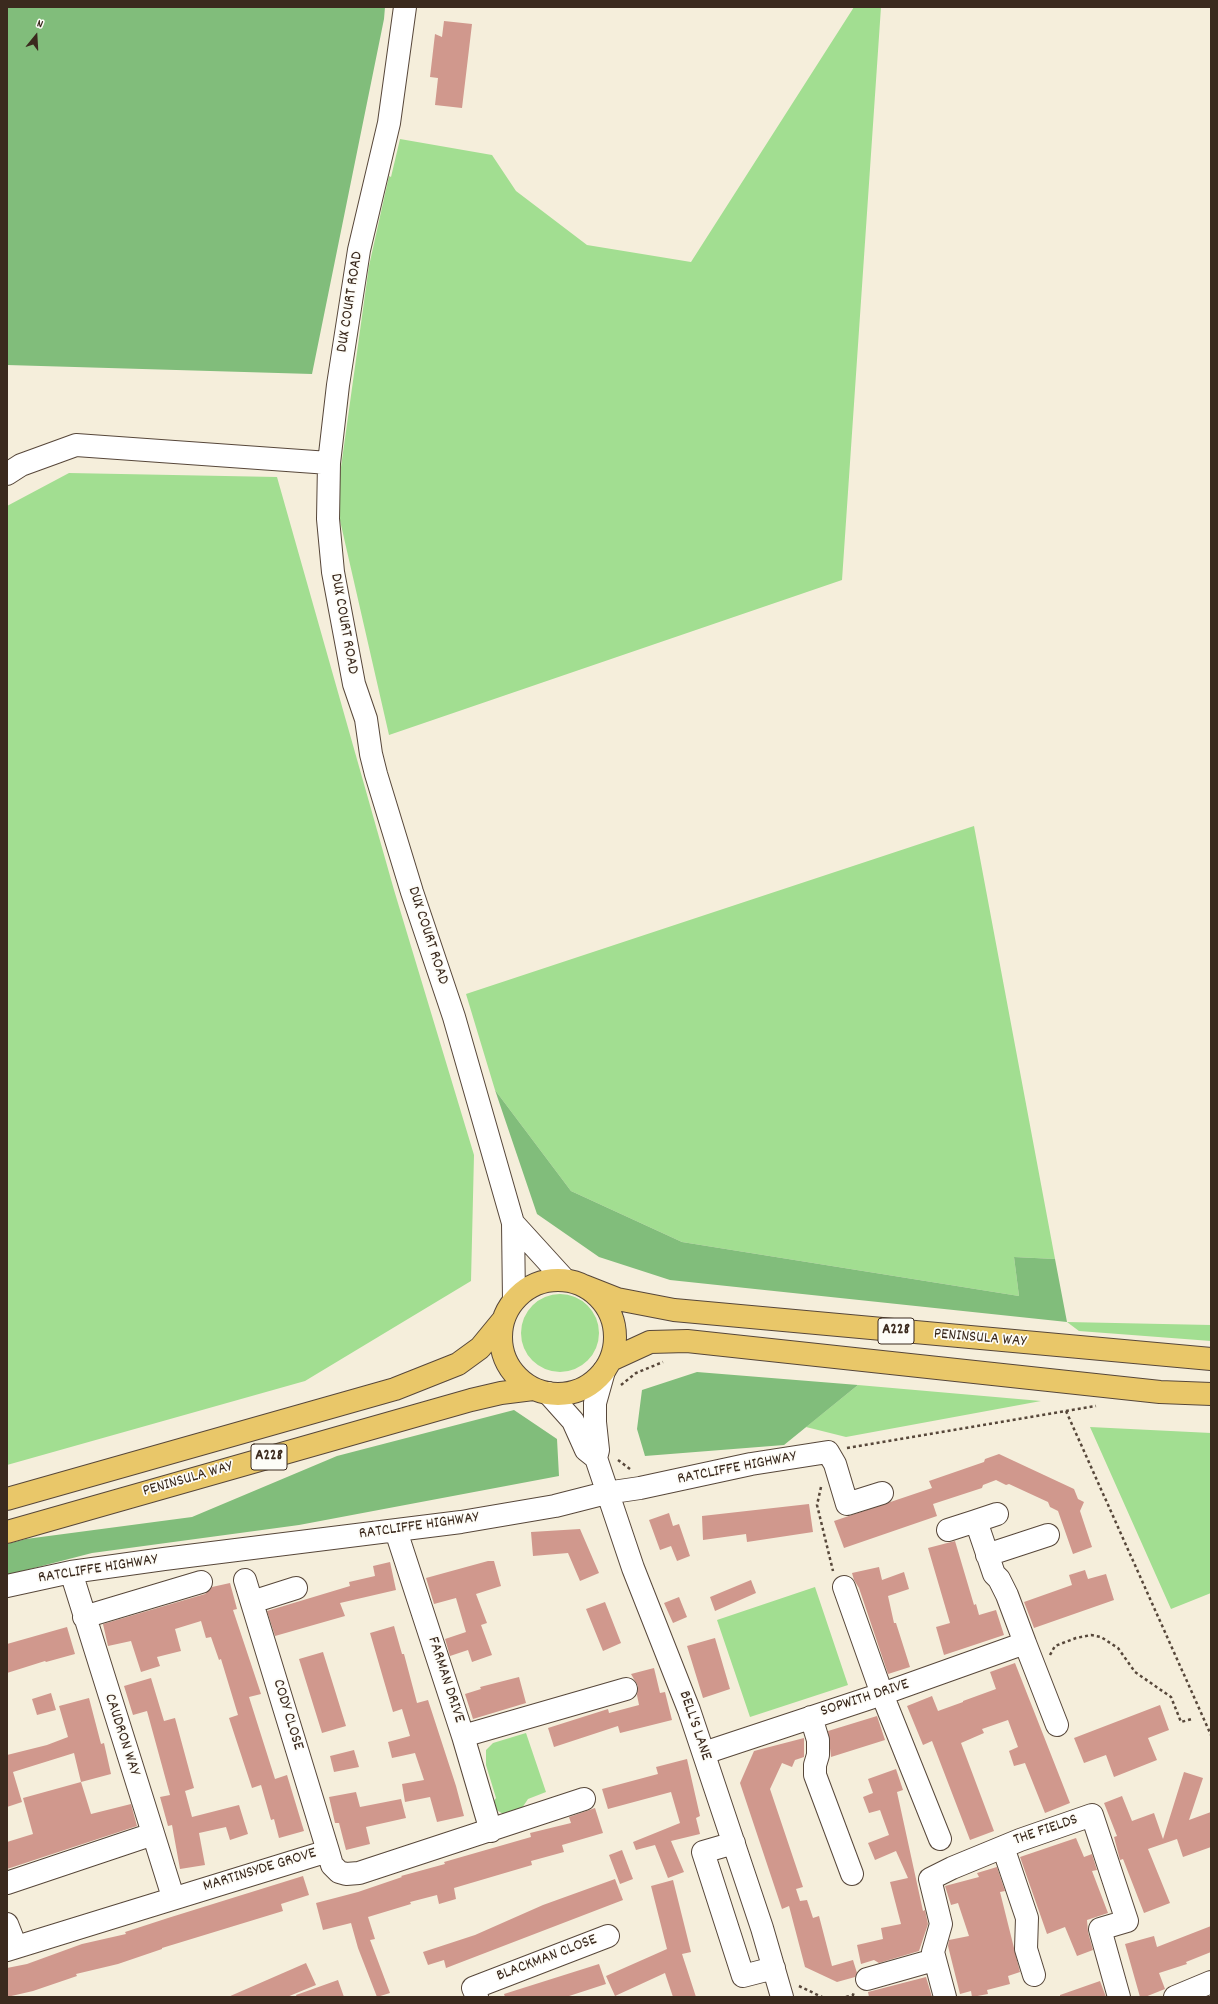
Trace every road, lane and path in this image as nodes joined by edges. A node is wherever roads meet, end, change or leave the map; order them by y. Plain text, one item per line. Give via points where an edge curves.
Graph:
1 (405, 7) edge
2 (329, 463) junction
3 (7, 474) edge
4 (513, 1224) junction
5 (564, 1279) junction
6 (584, 1286) junction
7 (514, 1300) junction
8 (503, 1320) junction
9 (1211, 1359) edge
10 (668, 1360) dead end
11 (609, 1365) junction
12 (618, 1389) dead end
13 (540, 1391) junction
14 (1211, 1394) edge
15 (1094, 1403) dead end
16 (1066, 1410) junction
17 (828, 1452) junction
18 (606, 1458) junction
19 (821, 1485) dead end
20 (640, 1488) junction
21 (606, 1493) junction
22 (882, 1493) dead end
23 (7, 1500) edge
24 (997, 1514) dead end
25 (976, 1521) junction
26 (948, 1530) dead end
27 (396, 1531) junction
28 (7, 1532) edge
29 (1048, 1535) dead end
30 (987, 1555) junction
31 (71, 1572) junction
32 (245, 1580) dead end
33 (202, 1582) dead end
34 (7, 1586) edge
35 (844, 1587) joint
36 (296, 1588) dead end
37 (252, 1602) junction
38 (84, 1616) junction
39 (1025, 1643) junction
40 (1034, 1666) junction
41 (626, 1689) dead end
42 (882, 1694) junction
43 (811, 1717) junction
44 (1192, 1719) dead end
45 (1057, 1725) dead end
46 (1211, 1735) edge
47 (463, 1736) junction
48 (704, 1754) junction
49 (584, 1799) dead end
50 (491, 1831) junction
51 (153, 1834) junction
52 (940, 1839) dead end
53 (734, 1842) junction
54 (1003, 1847) junction
55 (328, 1851) junction
56 (852, 1874) dead end
57 (7, 1883) edge
58 (173, 1897) junction
59 (7, 1924) edge
60 (608, 1936) dead end
61 (12, 1948) edge
62 (934, 1960) junction
63 (774, 1968) junction
64 (1034, 1976) dead end
65 (867, 1979) dead end
66 (1211, 1982) edge
67 (477, 1997) edge
68 (782, 1997) edge
69 (945, 1997) edge
70 (1119, 1997) edge
71 (1175, 1997) edge

1 - 2 street, DUX COURT ROAD via 389,123 359,250
2 - 3 street via 76,445 21,465
2 - 4 street, DUX COURT ROAD via 328,520 334,572 354,684 366,719 370,754 454,1017
4 - 5 street, DUX COURT ROAD
4 - 7 street, DUX COURT ROAD
5 - 6 main road
5 - 7 main road via 547,1280 532,1286
6 - 9 main road, PENINSULA WAY / A228 via 617,1299 674,1310
6 - 11 main road via 607,1306 614,1322 616,1339
7 - 8 main road
8 - 13 main road via 501,1339 510,1368
8 - 23 main road, PENINSULA WAY / A228 via 480,1348 458,1364 395,1389
10 - 12 path via 636,1374
11 - 13 main road via 592,1384 576,1391 563,1394
11 - 14 main road, PENINSULA WAY / A228 via 650,1342 687,1341 1113,1387
11 - 18 street, BELL'S LANE via 595,1403 598,1450
13 - 18 street, BELL'S LANE via 573,1421 586,1450
13 - 28 main road, PENINSULA WAY / A228 via 501,1393 471,1400
15 - 16 path via 1102,1405
16 - 17 path
16 - 46 path
17 - 20 street, RATCLIFFE HIGHWAY via 751,1464
17 - 22 street via 835,1464 847,1504
18 - 20 path via 637,1473
18 - 21 street, BELL'S LANE
19 - 35 path via 817,1505 836,1584
20 - 21 street, RATCLIFFE HIGHWAY
21 - 27 street, RATCLIFFE HIGHWAY via 522,1512
21 - 48 street, BELL'S LANE via 690,1710
24 - 25 street
25 - 26 street
25 - 30 street
27 - 31 street, RATCLIFFE HIGHWAY via 235,1549
27 - 47 street, FARMAN DRIVE
29 - 30 street
30 - 39 street via 994,1574 1007,1595
31 - 34 street, RATCLIFFE HIGHWAY
31 - 38 street, CAUDRON WAY
32 - 37 street, CODY CLOSE
33 - 38 street
35 - 42 street
36 - 37 street
37 - 55 street, CODY CLOSE
38 - 51 street, CAUDRON WAY
39 - 40 street
39 - 42 street, SOPWITH DRIVE
40 - 44 path via 1047,1661 1055,1646 1091,1635 1101,1637 1118,1648 1135,1672 1171,1697 1181,1722
40 - 45 street
41 - 47 street
42 - 43 street, SOPWITH DRIVE
42 - 52 street
43 - 48 street, SOPWITH DRIVE
43 - 56 street via 818,1740 815,1775
47 - 50 street, FARMAN DRIVE
48 - 53 street, BELL'S LANE
49 - 50 street, MARTINSYDE GROVE
50 - 55 street, MARTINSYDE GROVE via 352,1874 339,1872 332,1865
51 - 57 street
51 - 58 street, CAUDRON WAY
53 - 63 street, BELL'S LANE
53 - 63 street via 703,1852 740,1969 743,1976
54 - 62 street, THE FIELDS via 930,1879 941,1924 933,1952
54 - 64 street via 1027,1918 1026,1949
54 - 70 street, THE FIELDS via 1092,1815 1127,1921 1100,1929
55 - 58 street, MARTINSYDE GROVE
58 - 61 street, MARTINSYDE GROVE
59 - 61 street, MARTINSYDE GROVE
60 - 67 street, BLACKMAN CLOSE via 473,1988
62 - 65 street
62 - 69 street, THE FIELDS
63 - 68 street, BELL'S LANE
66 - 71 street

